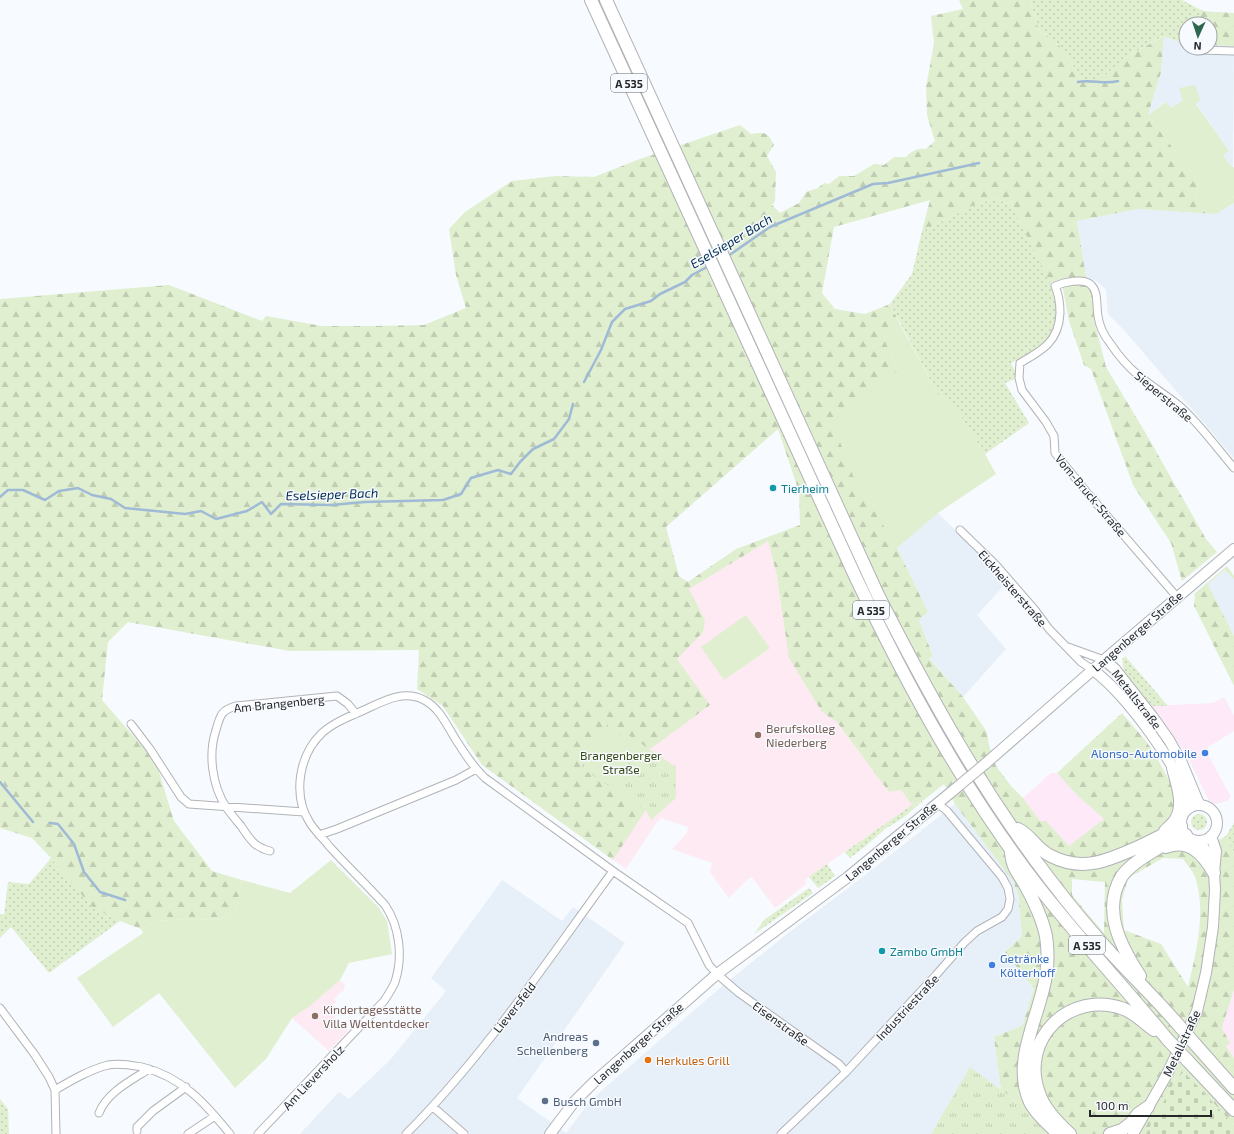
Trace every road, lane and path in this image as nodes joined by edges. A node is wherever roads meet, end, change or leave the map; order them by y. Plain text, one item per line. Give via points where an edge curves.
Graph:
1 (591, 0) edge
2 (606, 0) edge
3 (1218, 51) edge
4 (1234, 51) edge
5 (1020, 363) joint
6 (1234, 468) edge
7 (960, 530) dead end
8 (1234, 549) edge
9 (1177, 597) junction
10 (1066, 647) junction
11 (1104, 660) junction
12 (1093, 670) junction
13 (356, 714) junction
14 (131, 724) dead end
15 (1173, 768) junction
16 (476, 769) junction
17 (937, 803) junction
18 (226, 806) junction
19 (1194, 806) junction
20 (304, 812) junction
21 (1010, 825) junction
22 (1183, 831) junction
23 (319, 834) junction
24 (1211, 836) junction
25 (1158, 837) junction
26 (1198, 841) junction
27 (1010, 848) junction
28 (270, 851) dead end
29 (1150, 854) junction
30 (613, 872) junction
31 (1214, 873) junction
32 (716, 974) junction
33 (1158, 1002) junction
34 (0, 1008) edge
35 (1168, 1040) junction
36 (150, 1069) junction
37 (846, 1072) junction
38 (186, 1088) junction
39 (1234, 1088) edge
40 (55, 1090) junction
41 (433, 1107) junction
42 (1148, 1107) junction
43 (1234, 1110) edge
44 (99, 1113) dead end
45 (216, 1116) junction
46 (136, 1131) dead end
47 (1064, 1132) edge
48 (56, 1134) edge
49 (188, 1134) edge
50 (230, 1134) edge
51 (258, 1134) edge
52 (406, 1134) edge
53 (464, 1134) edge
54 (550, 1134) edge
55 (781, 1134) edge
56 (1082, 1134) edge
57 (1110, 1134) edge
58 (1133, 1134) edge

1 - 27 highway, A 535 via 886,641 970,790
2 - 21 highway, A 535 via 878,595 949,729
3 - 4 street
5 - 6 street, Sieperstraße via 1048,345 1058,328 1060,306 1055,286 1086,281 1092,285 1097,300 1099,321 1109,342 1127,365 1186,412
5 - 9 street, Vom-Bruck-Straße via 1019,378 1022,390 1054,436 1055,453
7 - 10 street, Eickheisterstraße via 996,565
8 - 9 main road, Langenberger Straße
9 - 11 main road, Langenberger Straße
10 - 11 street, Eickheisterstraße
10 - 12 street, Eickheisterstraße
11 - 12 main road, Langenberger Straße
11 - 19 main road, Metallstraße via 1115,669 1169,740 1182,762
12 - 15 main road, Metallstraße via 1143,723
12 - 17 main road, Langenberger Straße, bridge
13 - 16 street via 401,695 416,696 427,701 436,708
13 - 18 street, Am Brangenberg via 337,696 236,706 225,710 215,733 212,763 219,794
13 - 20 street via 330,727 309,751 300,780
14 - 18 street via 181,797 189,804
15 - 19 main road, Metallstraße via 1187,799
15 - 25 highway via 1180,800 1179,810 1176,819
16 - 23 street via 456,780
16 - 30 street via 495,786
17 - 32 main road, Langenberger Straße via 848,877
17 - 37 street, Industriestraße via 947,811 1002,877 1008,888 1008,909 1002,917 964,943
18 - 20 street
18 - 28 street, Am Brangenberg via 250,839 260,849
19 - 22 main road via 1182,816
19 - 24 main road via 1206,806 1212,810 1217,822
20 - 23 street
21 - 25 highway via 1024,832 1051,857 1079,864 1110,860
21 - 33 highway, A 535 via 1084,922
22 - 25 highway
22 - 26 main road
22 - 29 highway
23 - 51 street, Am Lieversholz via 385,905 392,916 397,930 398,970 395,982 384,1001
24 - 26 main road
24 - 31 main road, Metallstraße via 1216,851
26 - 31 main road, Metallstraße via 1208,852
27 - 35 highway, A 535 via 1045,895
27 - 47 highway via 1013,866 1041,917 1048,956 1046,975 1024,1060 1026,1090 1036,1111
29 - 31 highway via 1172,845 1186,845 1207,860
29 - 33 highway via 1122,875 1114,900 1113,916 1121,944
30 - 32 street via 688,923
30 - 41 street, Lieversfeld via 538,976
31 - 42 main road, Metallstraße via 1212,927 1206,973 1197,1011
32 - 37 street, Eisenstraße via 839,1064
32 - 54 main road, Langenberger Straße via 592,1083
33 - 39 highway, A 535, bridge
34 - 40 street via 35,1055
35 - 43 highway, A 535, bridge
35 - 47 highway via 1134,1014 1106,1004 1075,1009 1055,1021 1047,1030 1037,1050 1034,1072 1044,1104
36 - 38 street
36 - 40 street via 126,1064 109,1065 91,1071
36 - 44 street via 112,1095
37 - 55 street, Industriestraße
38 - 45 street
38 - 46 street via 153,1111
40 - 48 street
41 - 52 street, Lieversfeld
41 - 53 street
42 - 57 highway via 1122,1130
42 - 58 main road, Metallstraße
45 - 49 street
45 - 50 street
47 - 56 highway

